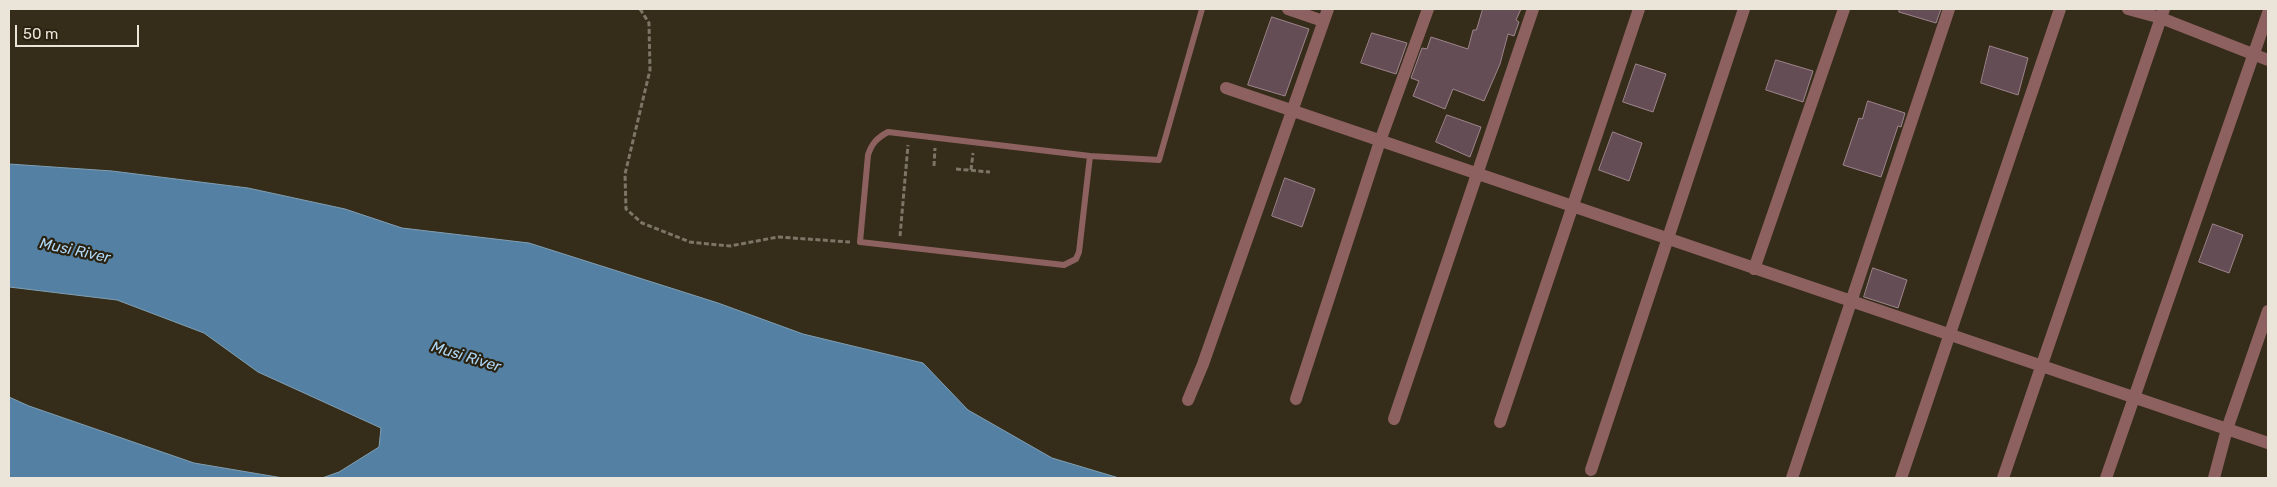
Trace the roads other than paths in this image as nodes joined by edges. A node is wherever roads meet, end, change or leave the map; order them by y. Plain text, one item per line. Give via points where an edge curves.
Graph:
1 (1202, 9) edge
2 (1288, 9) edge
3 (1328, 9) edge
4 (1428, 9) edge
5 (1533, 9) edge
6 (1639, 9) edge
7 (1744, 9) edge
8 (1844, 9) edge
9 (1949, 9) edge
10 (2060, 9) edge
11 (2128, 9) edge
12 (2268, 13) edge
13 (2162, 14) edge
14 (1323, 21) junction
15 (2254, 55) junction
16 (2268, 60) edge
17 (1226, 88) dead end
18 (1291, 110) junction
19 (1380, 141) junction
20 (1090, 156) junction
21 (1477, 174) junction
22 (1572, 207) junction
23 (1668, 240) junction
24 (1754, 269) junction
25 (1851, 302) junction
26 (2268, 311) edge
27 (1949, 336) junction
28 (2040, 366) junction
29 (1296, 399) dead end
30 (2134, 399) junction
31 (1188, 400) dead end
32 (1394, 419) dead end
33 (1500, 422) dead end
34 (2227, 429) junction
35 (2268, 443) edge
36 (1591, 470) dead end
37 (1792, 478) edge
38 (1900, 478) edge
39 (2003, 478) edge
40 (2106, 478) edge
41 (2214, 478) edge

1 - 20 lane via 1159,160
2 - 14 street
3 - 14 street
4 - 19 street
5 - 21 street
6 - 22 street
7 - 23 street
8 - 24 street
9 - 25 street
10 - 27 street
11 - 13 street
12 - 15 street
13 - 15 street
13 - 28 street
14 - 18 street
15 - 16 street
15 - 30 street
17 - 18 street
18 - 19 street
18 - 31 street
19 - 21 street
19 - 29 street
20 - 20 lane via 1079,252 1071,263 1064,265 860,242 868,155 871,145 888,132
21 - 22 street
21 - 32 street
22 - 23 street
22 - 33 street
23 - 24 street
23 - 36 street
24 - 25 street
25 - 27 street
25 - 37 street
26 - 34 street
27 - 28 street
27 - 38 street
28 - 30 street
28 - 39 street
30 - 34 street
30 - 40 street
34 - 35 street
34 - 41 street

